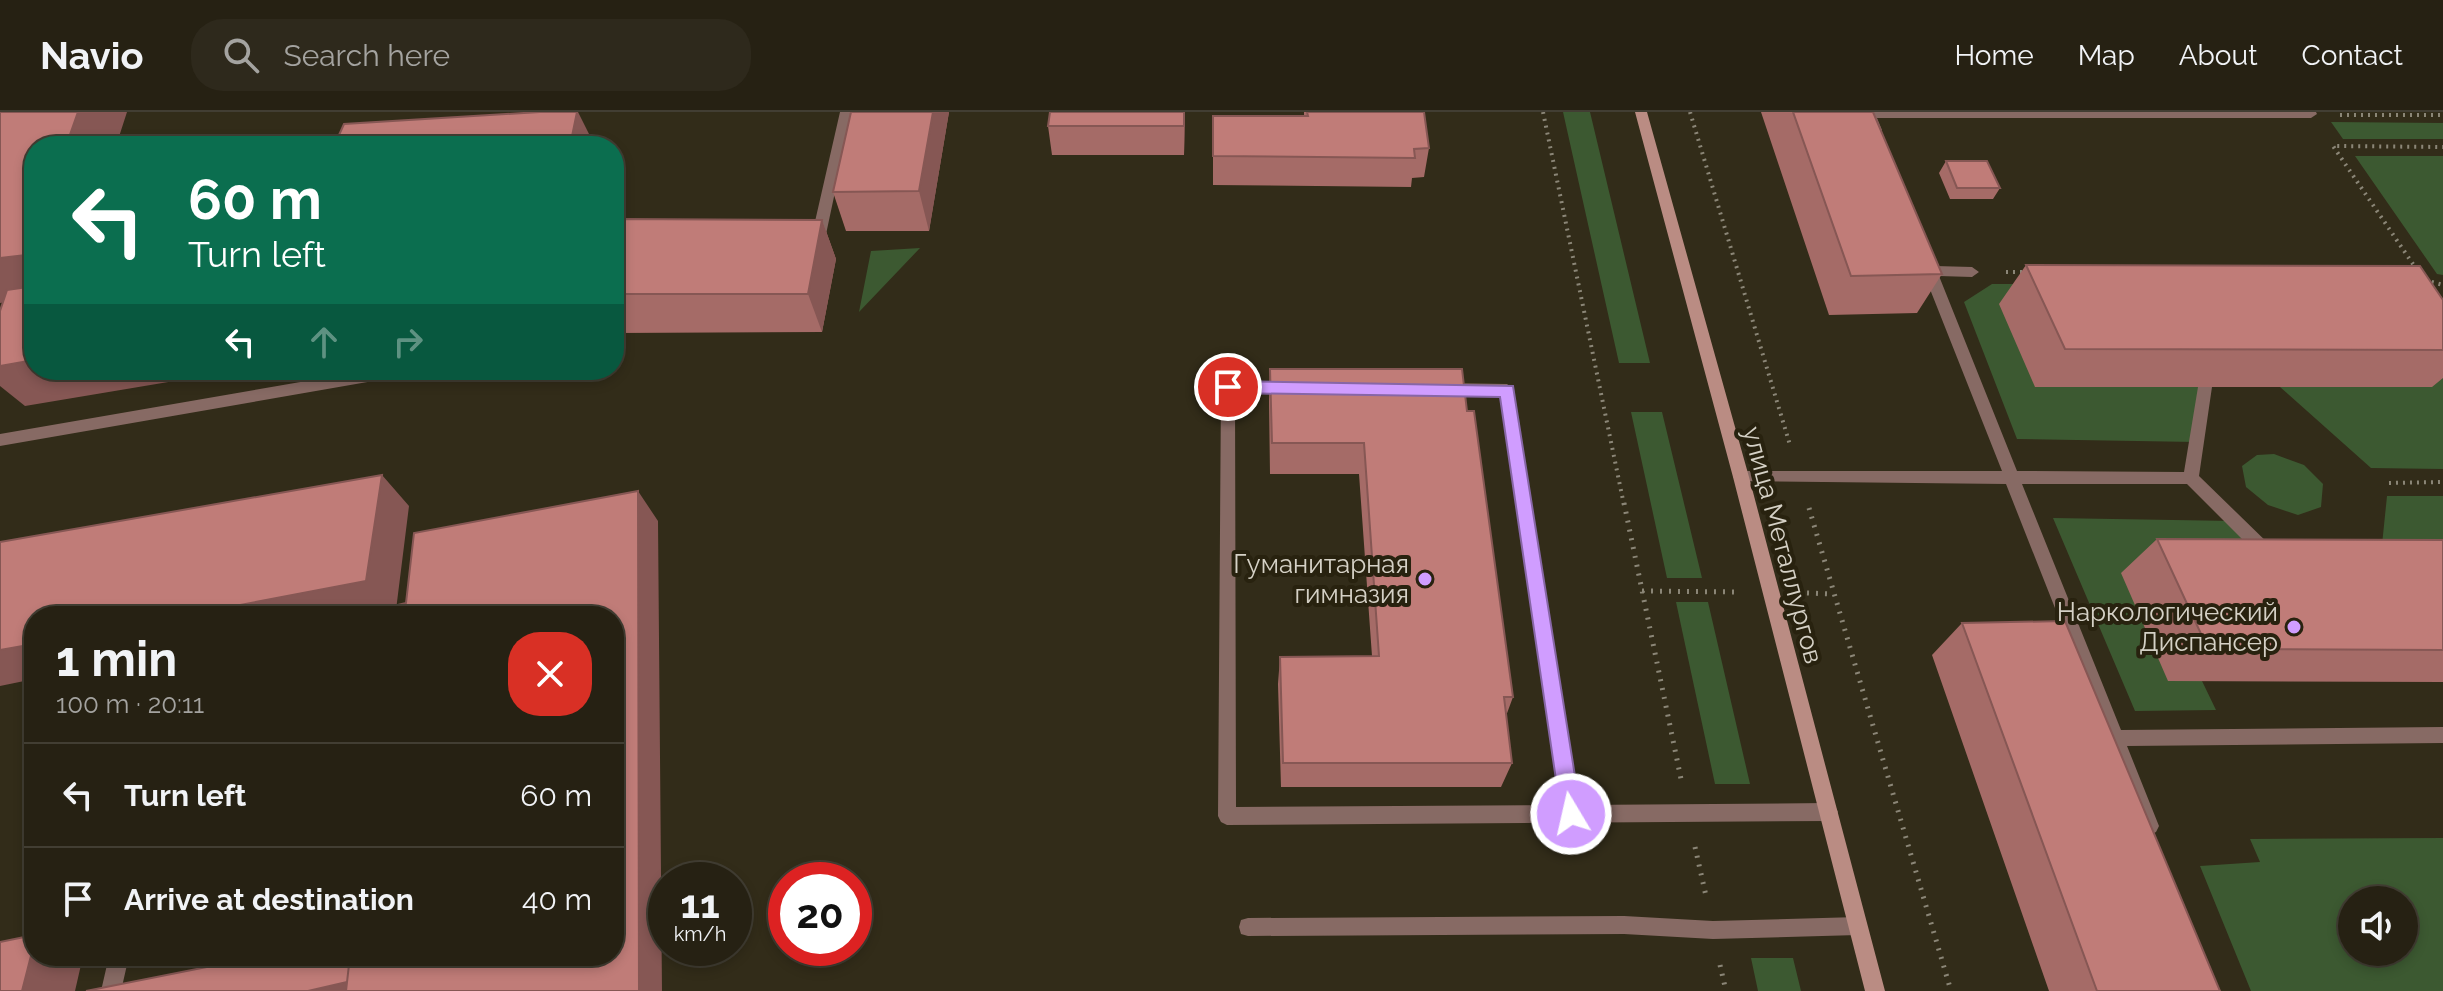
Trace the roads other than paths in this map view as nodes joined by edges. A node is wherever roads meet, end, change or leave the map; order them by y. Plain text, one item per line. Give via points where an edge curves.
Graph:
1 (846, 112) edge
2 (1641, 112) edge
3 (2311, 114) road end
4 (1880, 142) edge
5 (1919, 242) edge
6 (800, 247) edge
7 (1930, 271) junction
8 (1972, 272) road end
9 (345, 380) edge
10 (2205, 387) edge
11 (1306, 388) edge
12 (1430, 389) edge
13 (0, 440) edge
14 (1741, 477) junction
15 (2011, 478) junction
16 (2191, 478) junction
17 (2278, 563) edge
18 (2443, 735) edge
19 (2116, 738) junction
20 (1829, 812) junction
21 (1571, 814) junction
22 (2157, 842) edge
23 (1858, 926) junction
24 (1248, 927) dead end
25 (117, 966) edge
26 (111, 991) edge
27 (1875, 991) edge

1 - 6 lane via 816,246
2 - 14 street, улица Металлургов
3 - 4 lane via 1869,114
5 - 7 lane
7 - 8 lane
7 - 15 lane
9 - 13 lane
10 - 16 lane
11 - 21 lane via 1228,387 1227,816
12 - 21 lane via 1507,390
14 - 15 lane
14 - 20 street, улица Металлургов
15 - 16 lane
15 - 19 lane
16 - 17 lane
18 - 19 lane
19 - 22 lane
20 - 21 lane
20 - 23 street, улица Металлургов
23 - 24 lane
23 - 27 street, улица Металлургов
25 - 26 lane

